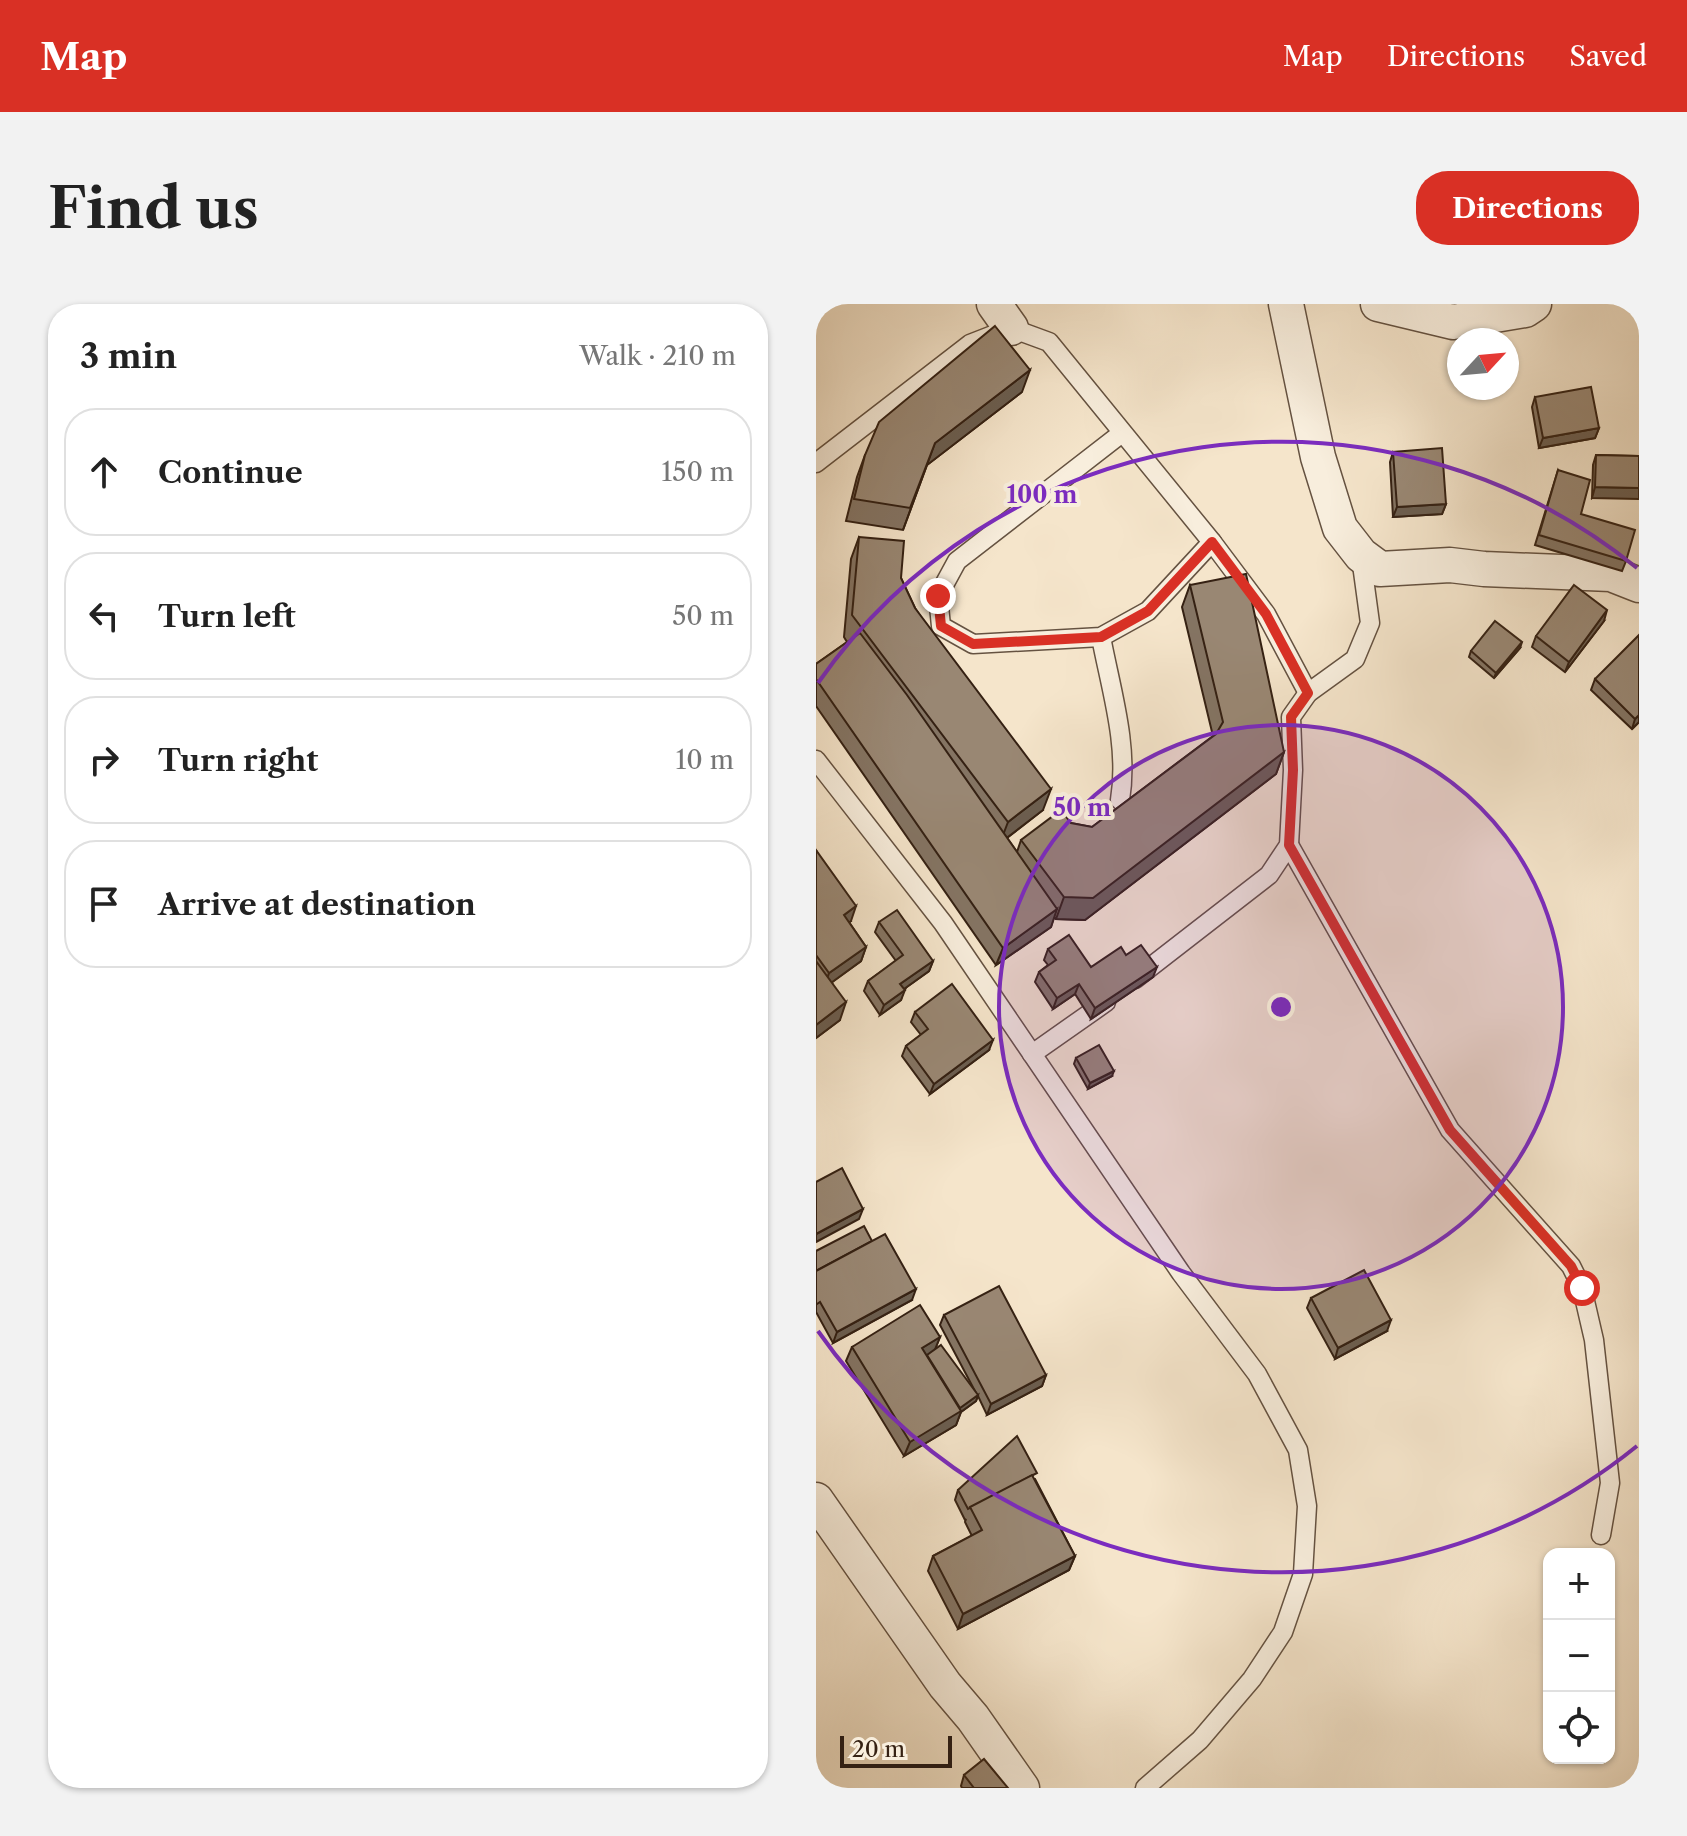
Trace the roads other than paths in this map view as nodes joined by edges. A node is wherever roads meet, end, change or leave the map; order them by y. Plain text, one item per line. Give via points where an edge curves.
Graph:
1 (1286, 304) edge
2 (1378, 304) edge
3 (1534, 304) edge
4 (1002, 316) edge
5 (1122, 433) junction
6 (816, 463) edge
7 (1212, 542) junction
8 (1361, 555) junction
9 (1639, 585) edge
10 (1101, 637) junction
11 (1308, 693) junction
12 (816, 760) edge
13 (1120, 800) dead end
14 (1289, 845) junction
15 (1032, 1054) junction
16 (816, 1500) edge
17 (1601, 1535) dead end
18 (1022, 1788) edge
19 (1145, 1788) edge

1 - 8 street via 1318,457 1340,528
2 - 3 street via 1453,322
4 - 5 lane via 1049,342
4 - 6 lane
5 - 7 lane
5 - 10 lane via 957,561 938,596 941,626 973,644
7 - 10 lane via 1148,611
7 - 11 lane via 1266,614
8 - 9 street via 1380,569 1450,565 1611,574
8 - 11 lane via 1370,623 1355,659
10 - 13 lane via 1119,730 1124,776
11 - 14 lane via 1291,717
12 - 15 lane via 943,923
14 - 15 lane via 1269,875
14 - 17 lane via 1450,1130 1571,1266 1582,1288 1594,1340 1610,1483
15 - 19 lane via 1181,1273 1257,1374 1298,1450 1307,1506 1303,1574 1283,1632 1252,1679 1200,1740
16 - 18 street

